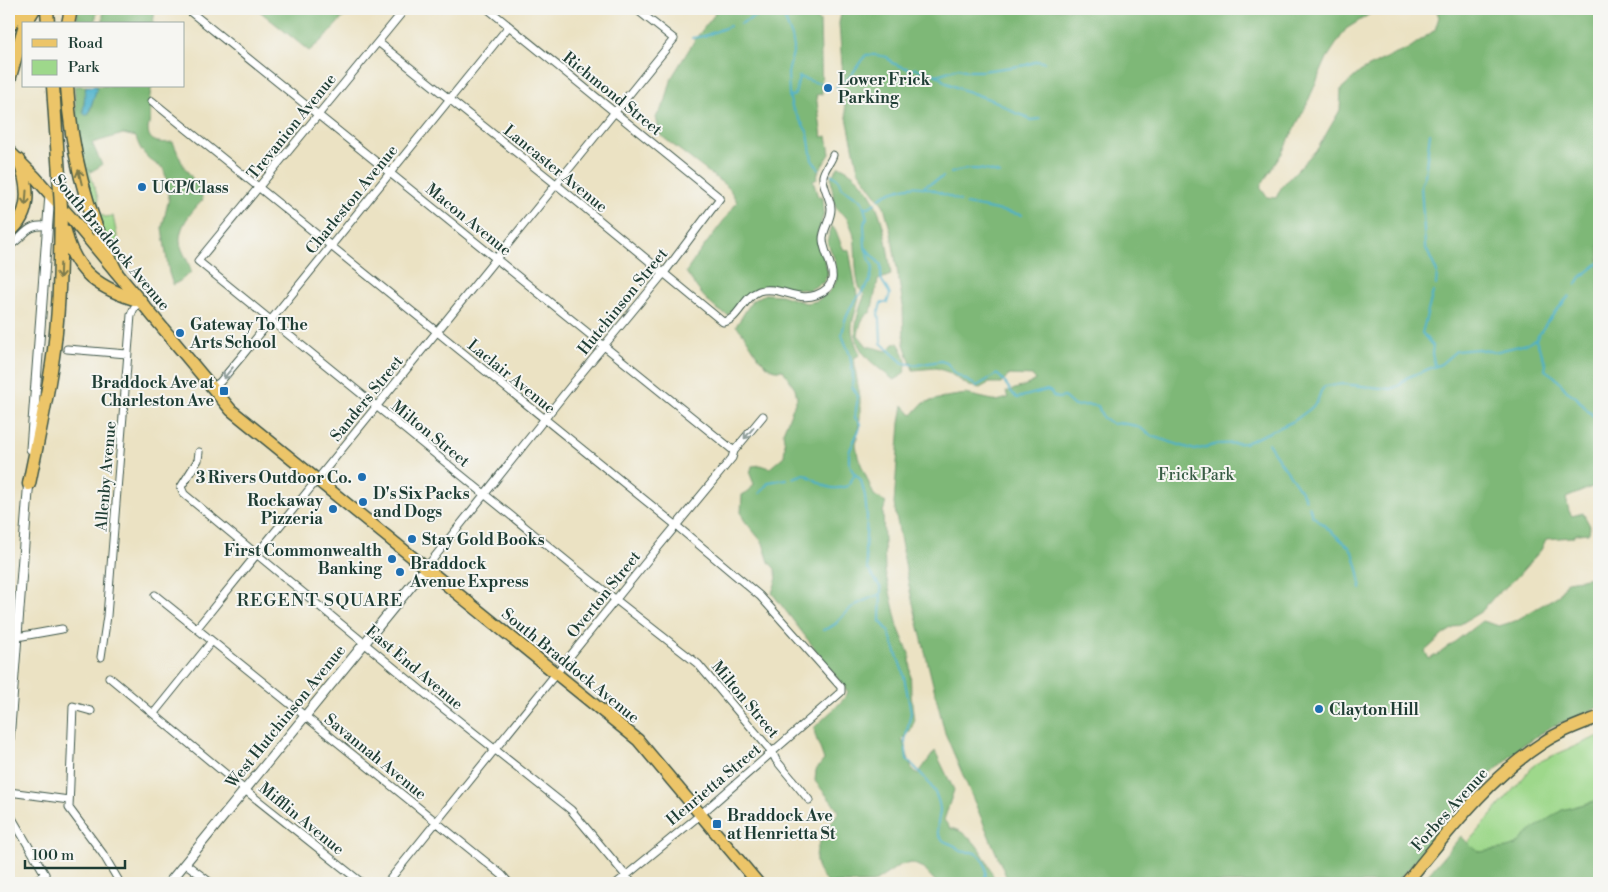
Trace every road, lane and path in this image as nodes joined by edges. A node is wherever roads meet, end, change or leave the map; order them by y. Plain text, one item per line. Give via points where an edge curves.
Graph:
1 (47, 9) edge
2 (71, 9) edge
3 (187, 9) edge
4 (405, 9) edge
5 (488, 9) edge
6 (636, 9) edge
7 (28, 14) edge
8 (48, 22) edge
9 (68, 22) edge
10 (9, 26) edge
11 (509, 26) junction
12 (22, 35) edge
13 (378, 42) junction
14 (9, 80) edge
15 (53, 88) edge
16 (67, 88) edge
17 (449, 99) junction
18 (152, 101) dead end
19 (615, 112) junction
20 (319, 115) junction
21 (9, 151) edge
22 (833, 156) dead end
23 (19, 160) junction
24 (390, 173) junction
25 (556, 185) junction
26 (259, 189) junction
27 (55, 192) junction
28 (720, 198) joint
29 (62, 223) junction
30 (48, 226) junction
31 (9, 232) edge
32 (9, 246) edge
33 (330, 246) junction
34 (496, 259) junction
35 (198, 261) joint
36 (116, 271) junction
37 (664, 273) junction
38 (141, 301) junction
39 (271, 320) junction
40 (436, 332) junction
41 (604, 346) junction
42 (67, 349) dead end
43 (127, 354) junction
44 (213, 387) junction
45 (377, 406) junction
46 (763, 416) dead end
47 (545, 420) junction
48 (199, 452) dead end
49 (736, 455) junction
50 (317, 481) junction
51 (29, 484) junction
52 (484, 493) junction
53 (677, 526) junction
54 (257, 555) junction
55 (425, 569) junction
56 (155, 595) dead end
57 (616, 600) junction
58 (197, 628) junction
59 (62, 629) dead end
60 (17, 637) junction
61 (212, 641) junction
62 (365, 642) junction
63 (101, 657) dead end
64 (556, 674) junction
65 (110, 677) dead end
66 (841, 687) joint
67 (91, 711) dead end
68 (154, 713) junction
69 (305, 716) junction
70 (1599, 717) edge
71 (9, 740) edge
72 (496, 749) junction
73 (772, 752) junction
74 (245, 790) junction
75 (9, 792) edge
76 (69, 800) junction
77 (810, 800) dead end
78 (9, 813) edge
79 (700, 815) junction
80 (436, 823) junction
81 (186, 864) junction
82 (626, 876) junction
83 (32, 883) edge
84 (120, 883) edge
85 (169, 883) edge
86 (211, 883) edge
87 (362, 883) edge
88 (387, 883) edge
89 (509, 883) edge
90 (618, 883) edge
91 (632, 883) edge
92 (758, 883) edge
93 (1406, 883) edge

1 - 8 highway
2 - 9 highway
3 - 20 street, Macon Avenue
4 - 13 street, Trevanion Avenue
5 - 11 street, Richmond Street
6 - 19 street, Sanders Street via 674,39
7 - 10 highway
11 - 17 street, Charleston Avenue
11 - 19 street, Richmond Street
12 - 14 highway
13 - 17 street, Lancaster Avenue
13 - 20 street, Trevanion Avenue
15 - 27 highway
36 -> 16 highway via 98,233 83,189
17 - 24 street, Charleston Avenue
17 - 25 street, Lancaster Avenue
18 - 26 street, Laclair Avenue
19 - 25 street, Sanders Street
19 - 28 street, Richmond Street
20 - 24 street, Macon Avenue
20 - 26 street, Trevanion Avenue
21 - 23 main road, South Braddock Avenue
22 - 37 street, Lancaster Avenue via 823,176 831,210 823,238 832,267 830,284 824,290 803,296 772,289 759,292 749,297 734,317 722,322
23 - 27 main road, South Braddock Avenue
23 -> 31 highway via 26,180 27,201 20,220
24 - 33 street, Charleston Avenue
24 - 34 street, Macon Avenue
25 - 34 street, Sanders Street
25 - 37 street, Lancaster Avenue
26 - 33 street, Laclair Avenue
26 - 35 street, Trevanion Avenue
27 - 29 highway, bridge
27 - 30 street
27 - 36 main road, South Braddock Avenue
28 - 37 street, Hutchinson Street
29 - 38 highway via 74,257 84,272 123,296
29 -> 51 highway via 55,342
30 - 32 street via 32,227
30 - 51 street
33 - 39 street, Charleston Avenue
33 - 40 street, Laclair Avenue
34 - 40 street, Sanders Street
34 - 41 street, Macon Avenue
35 - 39 street, Milton Street
36 - 38 main road, South Braddock Avenue
37 - 41 street, Hutchinson Street
38 - 43 street, Allenby Avenue via 132,310
38 - 44 main road, South Braddock Avenue
39 -> 44 street, Charleston Avenue
39 - 45 street, Milton Street
40 - 45 street, Sanders Street
40 - 47 street, Laclair Avenue
41 - 47 street, Hutchinson Street
41 - 49 street, Macon Avenue
42 - 43 street
43 - 63 street, Allenby Avenue
44 - 50 main road, South Braddock Avenue via 231,410
45 - 50 street, Sanders Street
45 - 52 street, Milton Street
46 -> 49 street, Overton Street
47 - 52 street, Hutchinson Street
47 - 53 street, Laclair Avenue
48 - 54 street, East End Avenue via 198,460 181,486 184,494
49 - 53 street, Overton Street
50 - 54 street, Sanders Street
50 - 55 main road, South Braddock Avenue
51 - 60 street
52 - 55 street, Hutchinson Street
52 - 57 street, Milton Street
53 - 57 street, Overton Street
53 - 66 street, Laclair Avenue via 767,602
54 - 58 street, Sanders Street
54 - 62 street, East End Avenue
55 - 62 street, West Hutchinson Avenue
55 - 64 main road, South Braddock Avenue
56 - 58 street, Savannah Avenue
57 - 64 street, Overton Street
57 - 73 street, Milton Street via 698,664
58 - 61 street, Savannah Avenue
59 - 60 street
60 - 71 street
61 - 68 street
61 - 69 street, Savannah Avenue
62 - 69 street, West Hutchinson Avenue
62 - 72 street, East End Avenue
64 - 72 street, Overton Street
64 - 79 main road, South Braddock Avenue via 638,740
65 - 68 street, Mifflin Avenue
66 - 73 street, Henrietta Street via 841,692
67 - 76 street via 73,706
68 - 74 street, Mifflin Avenue
69 - 74 street, West Hutchinson Avenue
69 - 80 street, Savannah Avenue
70 - 93 main road, Forbes Avenue via 1545,741 1498,777 1475,799
72 - 80 street, Overton Street
72 - 82 street, East End Avenue via 571,810
73 - 77 street, Milton Street
73 - 79 street, Henrietta Street
74 - 81 street, West Hutchinson Avenue
74 - 87 street, Mifflin Avenue
75 - 76 street
76 - 84 street via 69,808
78 - 83 street via 45,874
79 - 82 street, Henrietta Street
79 - 92 main road, South Braddock Avenue
80 - 88 street, Overton Street
80 - 89 street, Savannah Avenue
81 - 85 street, West Hutchinson Avenue
81 - 86 street
82 - 90 street, Henrietta Street
82 - 91 street, East End Avenue

